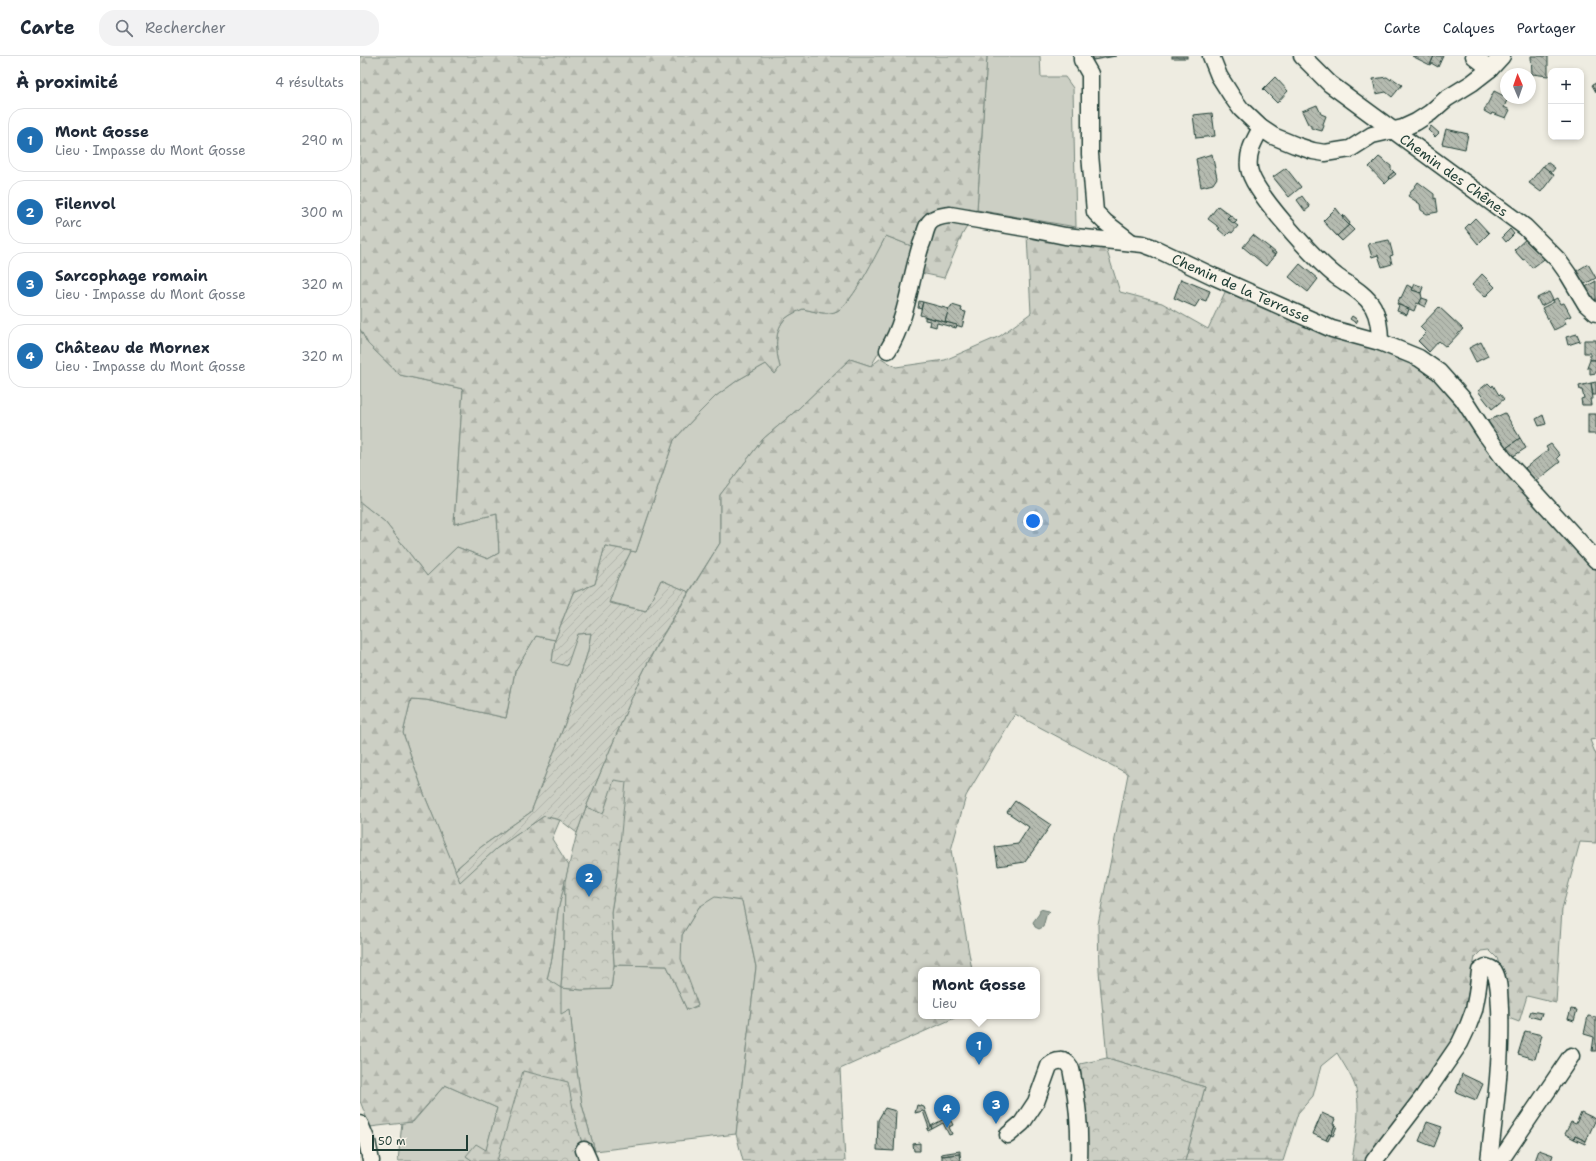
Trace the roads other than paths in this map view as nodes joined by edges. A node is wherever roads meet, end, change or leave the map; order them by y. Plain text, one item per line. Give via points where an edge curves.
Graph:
1 (1082, 56) edge
2 (1211, 56) edge
3 (1302, 56) edge
4 (1474, 56) edge
5 (1502, 56) edge
6 (1490, 69) junction
7 (1261, 128) junction
8 (1393, 130) junction
9 (1131, 242) junction
10 (1596, 313) edge
11 (1380, 342) junction
12 (888, 350) dead end
13 (1596, 560) edge
14 (1571, 1056) dead end
15 (360, 1124) edge
16 (1008, 1135) dead end
17 (371, 1161) edge
18 (1079, 1161) edge
19 (1374, 1161) edge
20 (1489, 1161) edge
21 (1500, 1161) edge

1 - 9 street via 1090,74 1090,154 1095,212
2 - 7 street, Chemin des Chênes via 1219,76 1241,109
3 - 8 street, Chemin des Chênes via 1330,84
4 - 6 street
5 - 6 street, Chemin des Chênes
6 - 8 street, Chemin des Chênes via 1423,117 1403,128
7 - 8 street, Chemin des Chênes via 1273,136 1325,153 1350,149 1372,135
7 - 11 street via 1250,149 1248,159 1249,172 1254,182 1305,247 1336,276 1366,298 1379,322
8 - 10 street, Chemin des Chênes via 1533,234 1558,260 1586,304
9 - 11 street, Chemin de la Terrasse via 1154,248 1215,278 1332,329
9 - 12 street, Chemin de la Terrasse via 1065,236 950,215 933,220 928,225 916,260 898,332
11 - 13 street, Chemin de la Terrasse via 1419,358 1439,372 1463,400 1504,458
14 - 21 street
15 - 17 street
16 - 18 street via 1022,1123 1036,1102 1049,1066 1059,1060 1065,1062 1070,1067 1074,1088 1079,1130
19 - 20 street via 1460,1043 1474,1010 1480,971 1486,967 1493,970 1496,976 1501,1030 1500,1067

